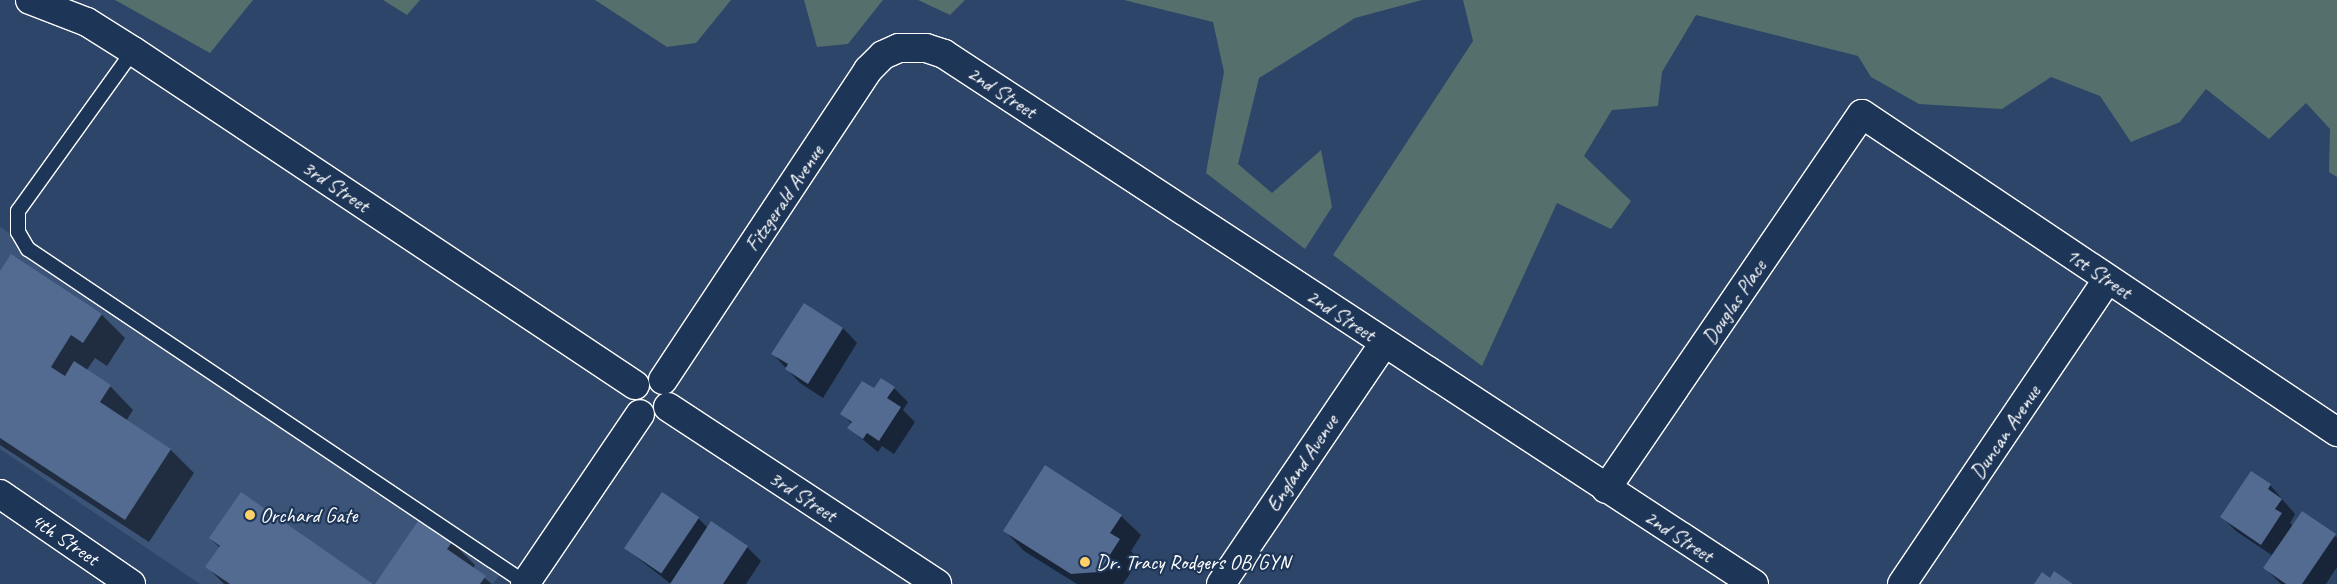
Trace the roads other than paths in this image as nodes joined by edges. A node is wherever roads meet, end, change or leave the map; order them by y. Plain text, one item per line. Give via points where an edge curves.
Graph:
1 (30, 0) edge
2 (926, 48) joint
3 (133, 51) junction
4 (1862, 114) joint
5 (2108, 279) junction
6 (1384, 343) junction
7 (663, 380) junction
8 (635, 385) junction
9 (668, 407) junction
10 (640, 414) junction
11 (2337, 432) edge
12 (1606, 490) junction
13 (0, 494) edge
14 (131, 584) edge
15 (526, 584) edge
16 (937, 584) edge
17 (1221, 584) edge
18 (1754, 584) edge
19 (1902, 584) edge

1 - 3 street, 3rd Street via 87,22
2 - 6 street, 2nd Street via 944,54
2 - 7 street, Fitzgerald Avenue via 891,52 868,70
3 - 8 street, 3rd Street
3 - 15 lane via 18,212 18,232 28,248
4 - 5 street, 1st Street
4 - 12 street, Douglas Place
5 - 11 street, 1st Street
5 - 19 street, Duncan Avenue
6 - 12 street, 2nd Street
6 - 17 street, England Avenue
7 - 8 street via 651,377
7 - 9 street via 672,396
8 - 10 street via 631,397
9 - 10 street via 659,416
9 - 16 street, 3rd Street
10 - 15 street
12 - 18 street, 2nd Street
13 - 14 street, 4th Street

